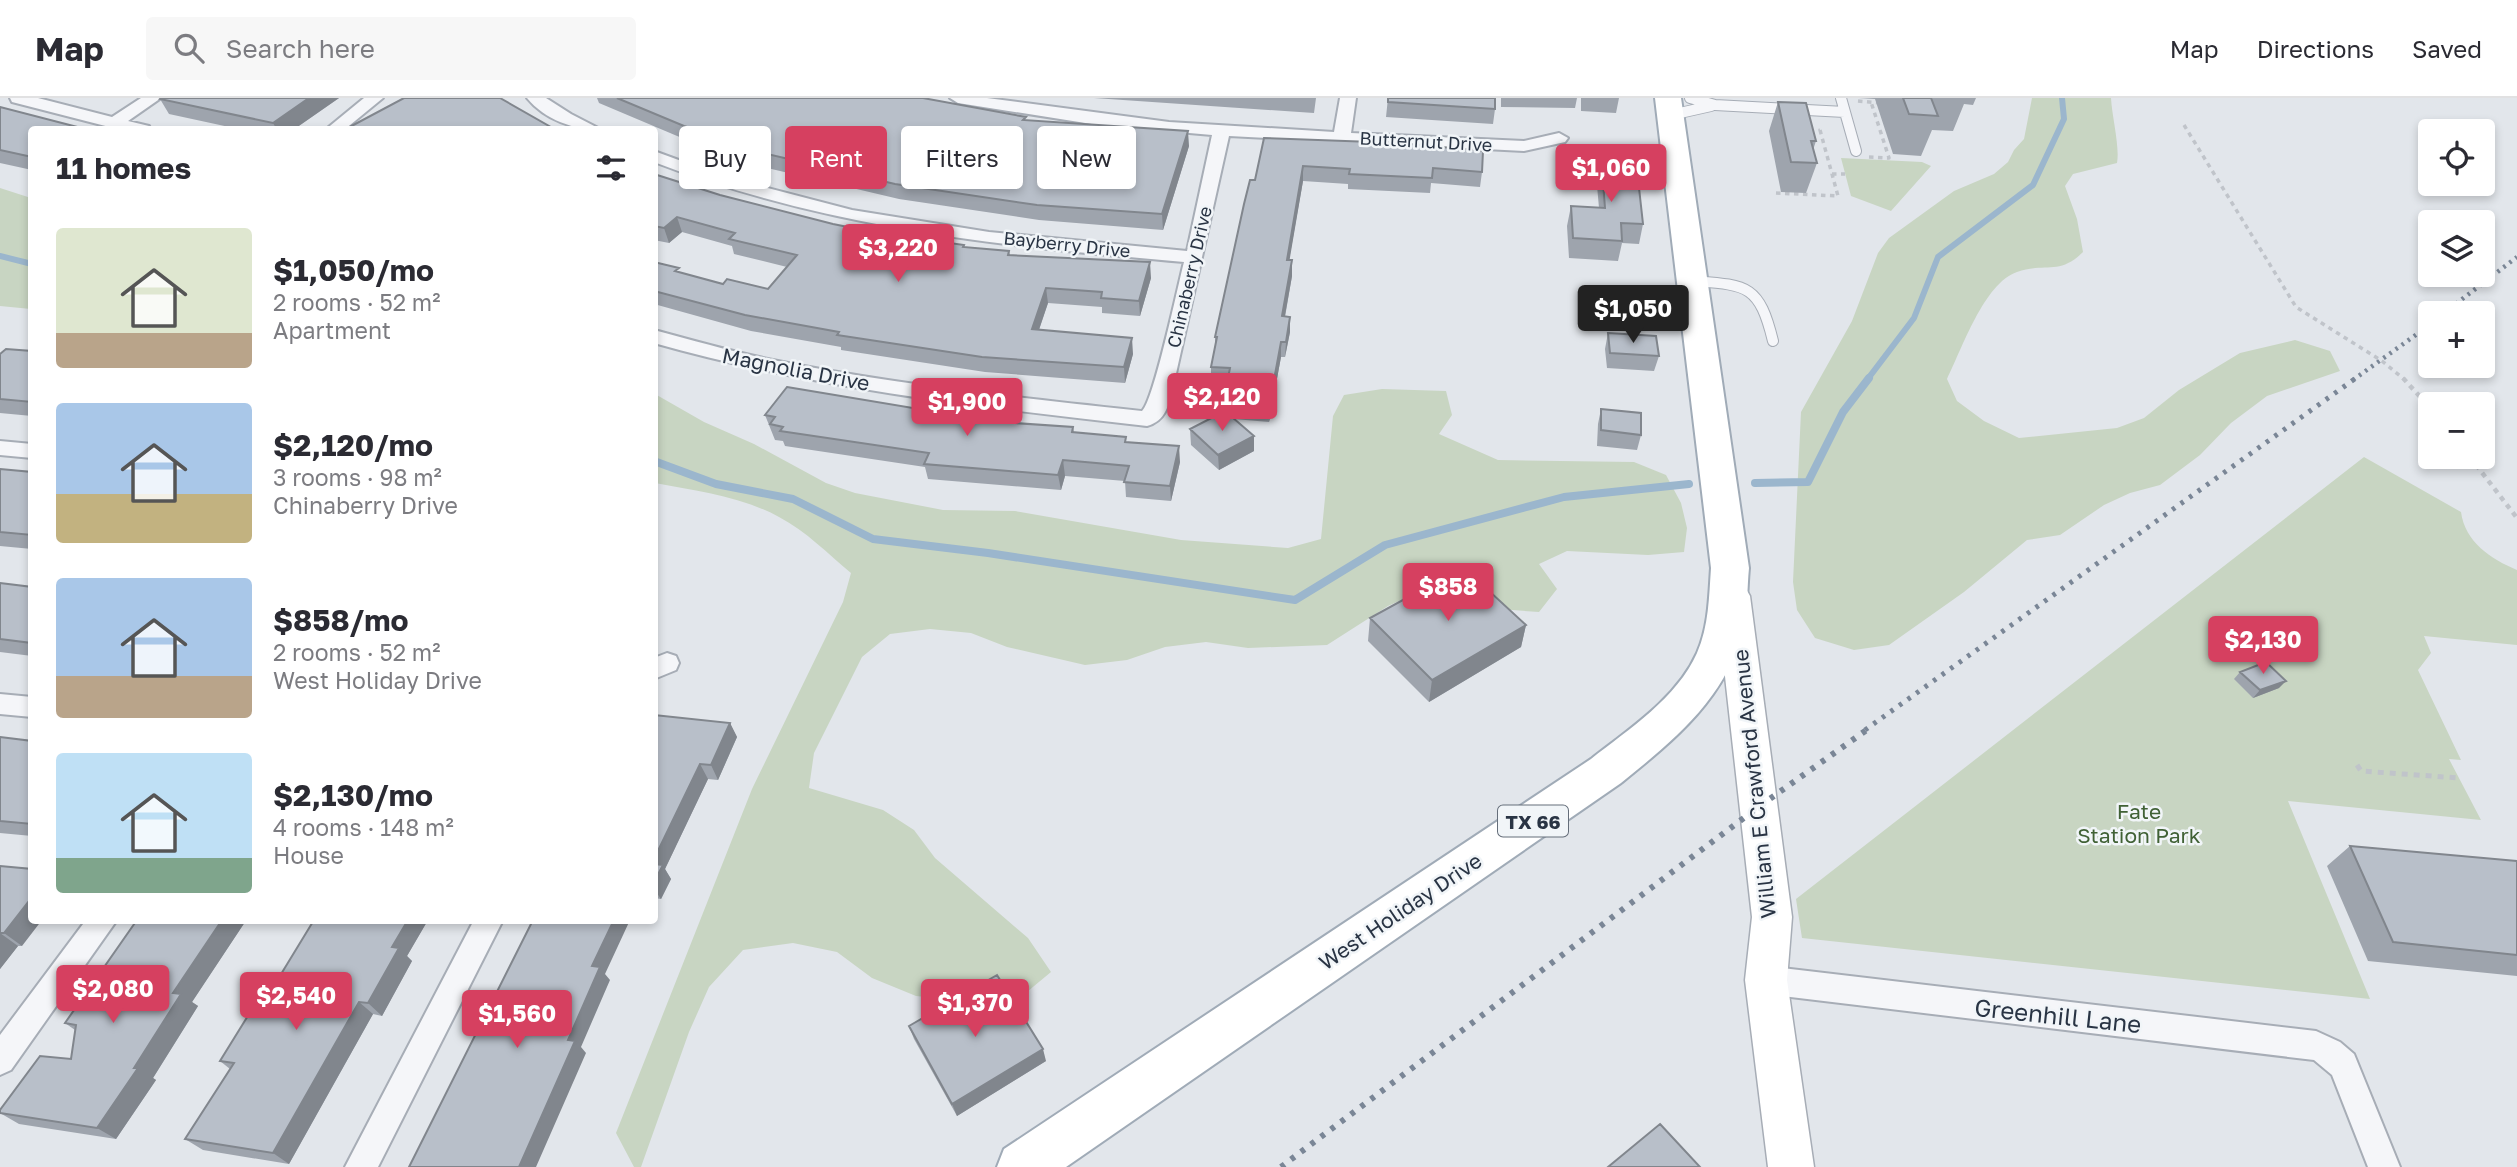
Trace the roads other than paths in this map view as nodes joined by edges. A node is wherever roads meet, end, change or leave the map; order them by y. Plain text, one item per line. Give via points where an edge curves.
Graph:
1 (18, 98) edge
2 (153, 98) edge
3 (375, 98) edge
4 (535, 98) edge
5 (958, 98) edge
6 (1349, 98) edge
7 (1841, 98) edge
8 (1676, 104) edge
9 (1715, 105) junction
10 (1845, 112) junction
11 (114, 122) junction
12 (128, 126) edge
13 (338, 126) edge
14 (584, 126) edge
15 (1222, 130) junction
16 (1342, 137) junction
17 (1559, 138) dead end
18 (1856, 151) dead end
19 (658, 157) edge
20 (1195, 257) junction
21 (1692, 281) junction
22 (658, 337) edge
23 (1773, 341) dead end
24 (1147, 419) joint
25 (0, 448) edge
26 (28, 451) edge
27 (1730, 569) junction
28 (0, 704) edge
29 (28, 708) edge
30 (100, 924) edge
31 (487, 924) edge
32 (1766, 980) junction
33 (0, 1060) edge
34 (361, 1167) edge
35 (1021, 1167) edge
36 (1791, 1167) edge
37 (2384, 1167) edge

1 - 11 street
2 - 11 street
3 - 13 street
4 - 14 street
5 - 15 street, Butternut Drive via 1081,118
6 - 16 street
7 - 10 lane
8 - 9 lane
8 - 9 lane
8 - 21 main road, TX 66
9 - 10 lane
10 - 18 lane
11 - 12 street
15 - 16 street, Butternut Drive
15 - 20 street, Chinaberry Drive
16 - 17 street, Butternut Drive via 1524,146
19 - 20 street, Bayberry Drive via 728,183 882,222
20 - 24 street, Chinaberry Drive via 1156,411
21 - 23 lane via 1754,293 1767,313
21 - 27 main road, TX 66
22 - 24 street, Magnolia Drive via 752,364 924,394
25 - 26 street
27 - 32 main road, William E Crawford Avenue via 1772,917
27 - 35 main road, West Holiday Drive / TX 66 via 1724,628 1714,661 1698,687 1639,745
28 - 29 street
30 - 33 street
31 - 34 street
32 - 36 main road, William E Crawford Avenue
32 - 37 street, Greenhill Lane via 2302,1042 2329,1052 2343,1065

